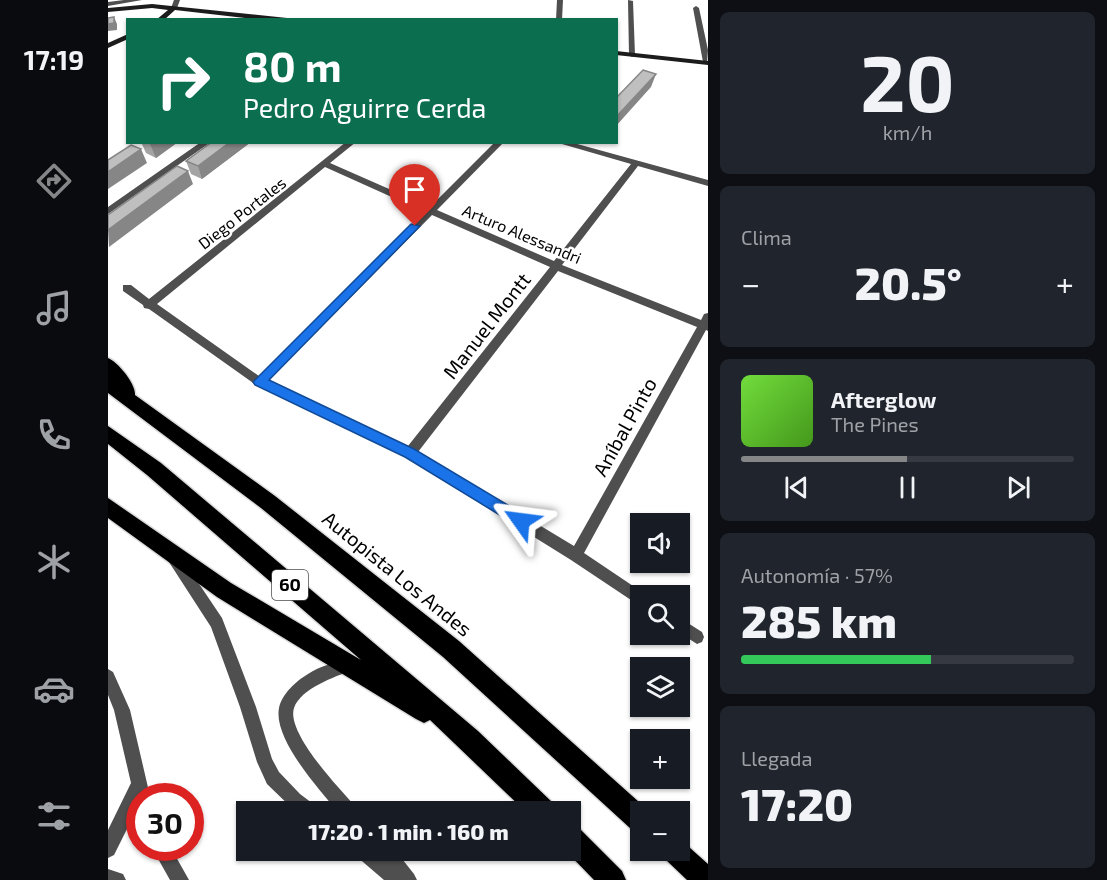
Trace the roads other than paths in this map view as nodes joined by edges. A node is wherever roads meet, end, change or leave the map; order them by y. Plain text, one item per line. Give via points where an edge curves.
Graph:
1 (139, 0) edge
2 (177, 0) edge
3 (560, 0) edge
4 (630, 1) edge
5 (108, 4) edge
6 (174, 8) junction
7 (696, 8) dead end
8 (108, 10) edge
9 (162, 18) edge
10 (268, 18) edge
11 (558, 18) edge
12 (126, 37) edge
13 (108, 46) edge
14 (618, 53) edge
15 (632, 55) junction
16 (707, 62) edge
17 (204, 144) edge
18 (350, 144) edge
19 (498, 144) edge
20 (566, 144) edge
21 (636, 164) junction
22 (327, 165) junction
23 (708, 183) edge
24 (108, 211) edge
25 (430, 211) junction
26 (556, 266) junction
27 (127, 288) dead end
28 (148, 305) junction
29 (707, 323) edge
30 (108, 365) edge
31 (260, 382) junction
32 (108, 384) edge
33 (134, 401) junction
34 (108, 434) edge
35 (410, 453) junction
36 (108, 507) edge
37 (168, 550) junction
38 (576, 555) junction
39 (630, 591) edge
40 (690, 632) edge
41 (697, 637) dead end
42 (347, 665) junction
43 (108, 677) edge
44 (470, 739) junction
45 (138, 783) edge
46 (295, 801) edge
47 (341, 801) edge
48 (533, 801) edge
49 (630, 811) edge
50 (126, 816) edge
51 (581, 848) edge
52 (108, 849) edge
53 (169, 861) edge
54 (375, 861) edge
55 (392, 861) edge
56 (686, 861) edge
57 (108, 878) edge
58 (117, 880) edge
59 (180, 880) edge
60 (398, 880) edge
61 (408, 880) edge
62 (613, 880) edge
63 (706, 880) edge

1 - 5 street
2 - 6 street
3 - 11 street
4 - 15 street
6 - 8 main road
6 - 9 main road
6 - 10 main road
7 - 16 street
12 - 13 main road
14 - 15 main road
15 - 16 main road
17 - 24 street
18 - 22 street, Diego Portales
19 - 25 street
20 - 21 street
21 - 23 street
21 - 26 street, Manuel Montt
22 - 25 street, Arturo Alessandri
22 - 28 street, Diego Portales
25 - 26 street, Arturo Alessandri
25 - 31 street
26 - 29 street, Arturo Alessandri
26 - 35 street, Manuel Montt
27 - 28 street
28 - 31 street
29 - 38 street, Aníbal Pinto
30 - 33 highway
31 - 35 street
32 - 33 highway, Autopista Los Andes / 60
33 - 49 highway, Autopista Los Andes / 60 via 451,649
34 - 44 highway, 60
35 - 38 street
36 - 37 highway
37 - 42 highway via 224,590
37 - 46 street via 217,623 265,762 273,778
38 - 39 street
40 - 41 street
42 - 44 highway
42 - 47 street via 311,680 293,696 286,709 292,736
43 - 45 street via 122,710
44 - 48 highway, 60
50 - 52 street
51 - 62 highway
53 - 59 street
54 - 60 street
55 - 61 street
56 - 63 highway
57 - 58 street

